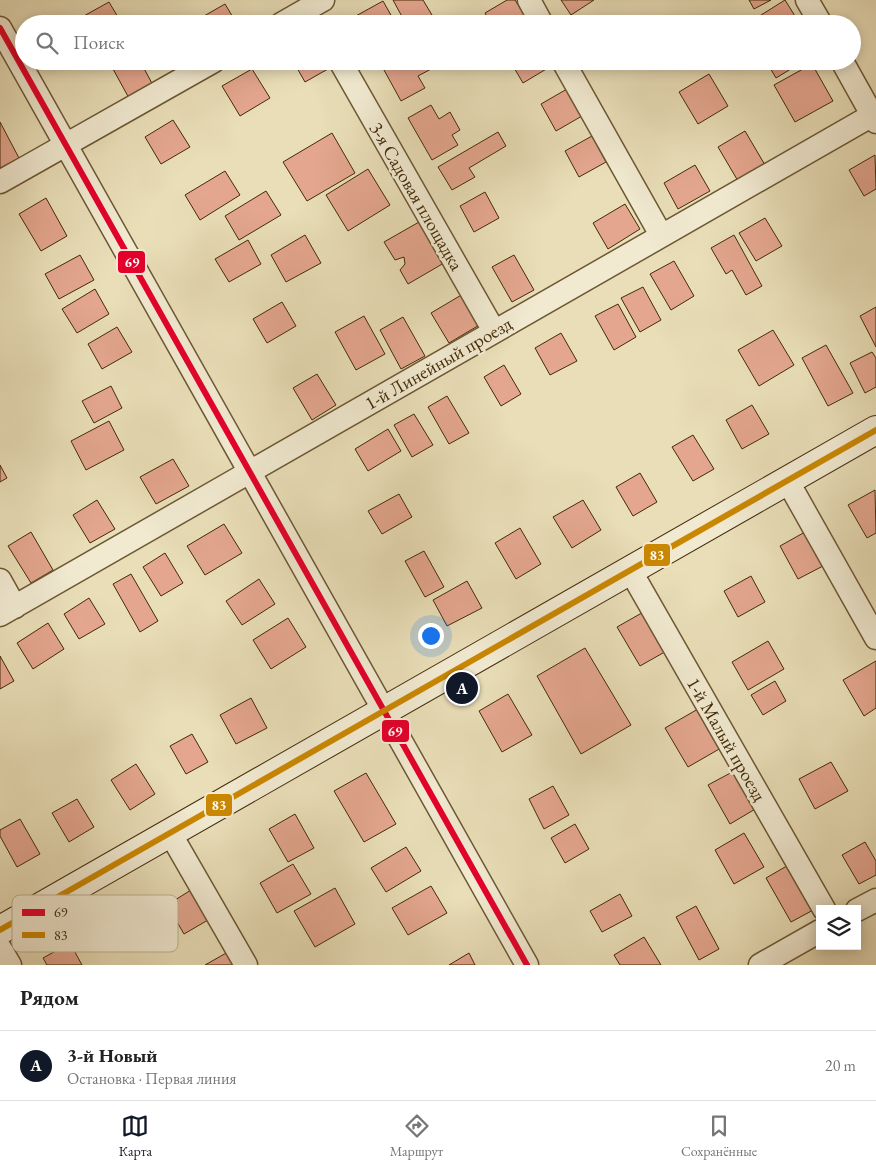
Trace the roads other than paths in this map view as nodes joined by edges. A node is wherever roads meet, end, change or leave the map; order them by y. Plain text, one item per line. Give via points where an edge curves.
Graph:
1 (529, 0) edge
2 (807, 0) edge
3 (317, 10) edge
4 (304, 15) edge
5 (537, 15) edge
6 (816, 15) edge
7 (0, 28) edge
8 (15, 55) edge
9 (24, 70) edge
10 (198, 70) edge
11 (345, 70) edge
12 (568, 70) edge
13 (847, 70) edge
14 (875, 117) edge
15 (66, 145) junction
16 (0, 182) edge
17 (661, 235) junction
18 (494, 331) junction
19 (876, 430) edge
20 (250, 472) junction
21 (787, 480) junction
22 (630, 570) junction
23 (0, 580) edge
24 (7, 611) edge
25 (876, 638) edge
26 (384, 710) junction
27 (170, 832) junction
28 (61, 895) edge
29 (876, 900) edge
30 (822, 905) edge
31 (861, 908) edge
32 (12, 923) edge
33 (0, 930) edge
34 (816, 933) edge
35 (0, 948) edge
36 (10, 965) edge
37 (246, 965) edge
38 (527, 965) edge
39 (760, 965) edge

1 - 5 street
2 - 6 street
3 - 4 street
7 - 8 street
9 - 15 street
10 - 15 street
11 - 18 street, 3-я Садовая площадка
12 - 17 street
13 - 14 street
14 - 17 street, 1-й Линейный проезд
15 - 16 street
15 - 20 street
17 - 18 street, 1-й Линейный проезд
18 - 20 street, 1-й Линейный проезд
19 - 21 main road
20 - 24 street, 1-й Линейный проезд
20 - 26 street
21 - 22 main road
21 - 25 street
22 - 26 main road
22 - 30 street, 1-й Малый проезд
23 - 24 street
26 - 27 main road
26 - 38 street
27 - 28 main road
27 - 37 street
29 - 31 street
32 - 33 main road
34 - 39 street
35 - 36 street

